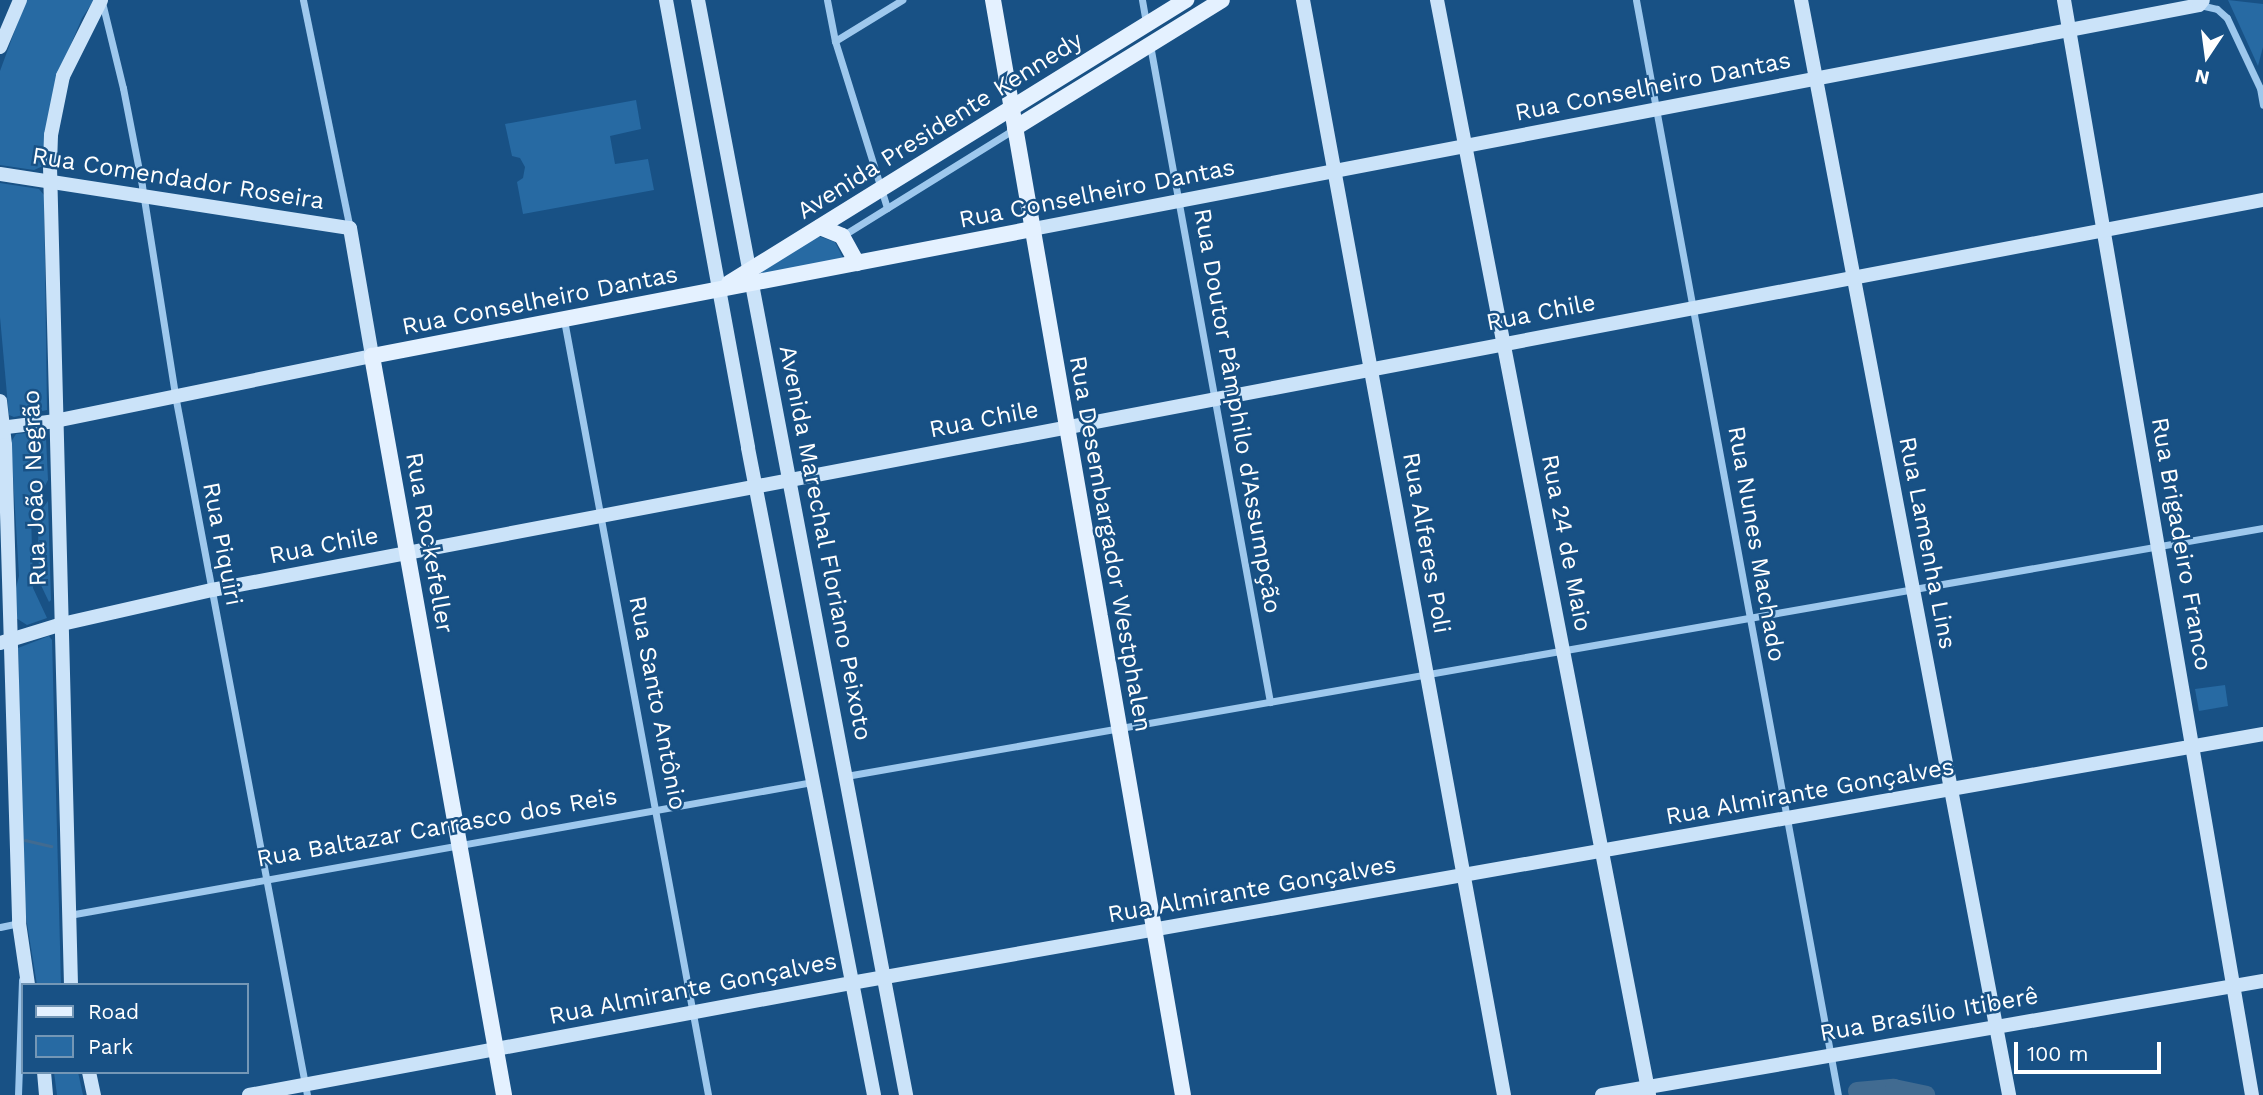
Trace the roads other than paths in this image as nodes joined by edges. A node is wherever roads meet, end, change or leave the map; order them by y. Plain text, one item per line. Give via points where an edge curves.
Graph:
1 (20, 0) edge
2 (101, 0) edge
3 (303, 0) edge
4 (666, 0) edge
5 (698, 0) edge
6 (828, 0) edge
7 (902, 0) edge
8 (993, 0) edge
9 (1142, 0) edge
10 (1186, 0) edge
11 (1222, 0) edge
12 (1303, 0) edge
13 (1437, 0) edge
14 (1636, 0) edge
15 (1801, 0) edge
16 (2064, 0) edge
17 (2201, 2) edge
18 (1147, 24) junction
19 (2069, 30) junction
20 (835, 41) junction
21 (1150, 44) junction
22 (0, 47) edge
23 (1098, 55) junction
24 (1108, 71) junction
25 (2263, 76) edge
26 (1816, 79) junction
27 (2260, 88) junction
28 (2263, 105) edge
29 (1012, 108) junction
30 (1656, 109) junction
31 (1015, 128) junction
32 (1466, 146) junction
33 (1335, 171) junction
34 (0, 174) edge
35 (50, 182) junction
36 (880, 189) junction
37 (144, 196) junction
38 (2263, 200) edge
39 (1179, 201) junction
40 (887, 208) junction
41 (820, 226) junction
42 (349, 228) junction
43 (1033, 229) junction
44 (2104, 229) junction
45 (842, 236) junction
46 (858, 263) junction
47 (751, 277) junction
48 (1853, 277) junction
49 (718, 290) junction
50 (1693, 308) junction
51 (564, 320) junction
52 (1504, 344) junction
53 (372, 356) junction
54 (1371, 369) junction
55 (175, 394) junction
56 (1215, 399) junction
57 (0, 401) edge
58 (56, 421) junction
59 (2, 428) edge
60 (1066, 428) junction
61 (790, 480) junction
62 (755, 487) junction
63 (602, 516) junction
64 (2263, 528) edge
65 (2158, 547) junction
66 (407, 553) junction
67 (9, 573) junction
68 (212, 590) junction
69 (1913, 590) junction
70 (0, 593) edge
71 (1750, 618) junction
72 (62, 624) junction
73 (4, 642) edge
74 (1563, 650) junction
75 (1427, 674) junction
76 (1270, 702) junction
77 (1119, 728) junction
78 (2263, 734) edge
79 (2193, 747) junction
80 (846, 776) junction
81 (813, 782) junction
82 (1951, 790) junction
83 (657, 809) junction
84 (1787, 819) junction
85 (459, 844) junction
86 (1602, 851) junction
87 (1464, 876) junction
88 (266, 877) junction
89 (68, 915) junction
90 (19, 923) junction
91 (0, 927) edge
92 (1154, 930) junction
93 (23, 955) junction
94 (885, 978) junction
95 (2263, 981) edge
96 (22, 983) edge
97 (28, 983) edge
98 (71, 983) edge
99 (851, 983) junction
100 (2234, 986) junction
101 (21, 1011) edge
102 (693, 1013) junction
103 (1996, 1027) junction
104 (496, 1049) junction
105 (1831, 1055) junction
106 (44, 1074) edge
107 (89, 1074) edge
108 (306, 1090) edge
109 (1649, 1091) edge
110 (18, 1095) edge
111 (46, 1095) edge
112 (94, 1095) edge
113 (249, 1095) edge
114 (504, 1095) edge
115 (708, 1095) edge
116 (874, 1095) edge
117 (906, 1095) edge
118 (1183, 1095) edge
119 (1504, 1095) edge
120 (1602, 1095) edge
121 (1838, 1095) edge
122 (2008, 1095) edge
123 (2252, 1095) edge

1 - 22 main road
2 - 35 main road, Rua João Negrão via 63,76 51,135
2 - 37 street, Rua Piquiri
3 - 42 street, Rua Rockefeller
4 - 49 main road
5 - 47 main road, Avenida Marechal Floriano Peixoto
6 - 20 street
7 - 20 street
8 - 29 main road, Rua Desembargador Westphalen
9 - 18 street
10 - 18 main road, Avenida Presidente Kennedy
11 - 21 main road, Avenida Presidente Kennedy
12 - 33 main road, Rua Alferes Poli
13 - 32 main road, Rua 24 de Maio
14 - 30 street, Rua Nunes Machado
15 - 26 main road, Rua Lamenha Lins
16 - 19 main road, Rua Brigadeiro Franco
17 - 19 main road, Rua Conselheiro Dantas
17 - 27 street via 2223,12
18 - 23 main road, Avenida Presidente Kennedy
19 - 26 main road, Rua Conselheiro Dantas
19 - 44 main road, Rua Brigadeiro Franco
20 - 36 street
21 - 24 main road, Avenida Presidente Kennedy
21 - 39 street, Rua Doutor Pâmphilo d'Assumpção
23 - 24 main road
23 - 29 main road, Avenida Presidente Kennedy
24 - 31 main road, Avenida Presidente Kennedy
25 - 27 street
26 - 30 main road, Rua Conselheiro Dantas
26 - 48 main road, Rua Lamenha Lins
27 - 28 street
29 - 31 main road, Rua Desembargador Westphalen
29 - 36 main road, Avenida Presidente Kennedy
30 - 32 main road, Rua Conselheiro Dantas
30 - 50 street, Rua Nunes Machado
31 - 40 street, Avenida Presidente Kennedy
31 - 43 main road, Rua Desembargador Westphalen
32 - 33 main road, Rua Conselheiro Dantas
32 - 52 main road, Rua 24 de Maio
33 - 39 main road, Rua Conselheiro Dantas
33 - 54 main road, Rua Alferes Poli
34 - 35 main road, Rua Comendador Roseira
35 - 37 main road, Rua Comendador Roseira
35 - 58 main road, Rua João Negrão
36 - 40 street
36 - 41 main road, Avenida Presidente Kennedy
37 - 42 main road, Rua Comendador Roseira
37 - 55 street, Rua Piquiri
38 - 44 main road, Rua Chile
39 - 43 main road, Rua Conselheiro Dantas
39 - 56 street, Rua Doutor Pâmphilo d'Assumpção
40 - 45 street, Avenida Presidente Kennedy
41 - 45 main road
41 - 47 main road, Avenida Presidente Kennedy
42 - 53 main road, Rua Rockefeller
43 - 46 main road, Rua Conselheiro Dantas
43 - 60 main road, Rua Desembargador Westphalen
44 - 48 main road, Rua Chile
44 - 65 main road, Rua Brigadeiro Franco
45 - 46 main road
46 - 47 main road, Rua Conselheiro Dantas
47 - 49 main road, Rua Conselheiro Dantas
47 - 61 main road, Avenida Marechal Floriano Peixoto
48 - 50 main road, Rua Chile
48 - 69 main road, Rua Lamenha Lins
49 - 51 main road, Rua Conselheiro Dantas
49 - 62 main road
50 - 52 main road, Rua Chile
50 - 71 street, Rua Nunes Machado
51 - 53 main road, Rua Conselheiro Dantas
51 - 63 street, Rua Santo Antônio
52 - 54 main road, Rua Chile
52 - 74 main road, Rua 24 de Maio
53 - 55 main road, Rua Conselheiro Dantas
53 - 66 main road, Rua Rockefeller
54 - 56 main road, Rua Chile
54 - 75 main road, Rua Alferes Poli
55 - 58 main road, Rua Conselheiro Dantas
55 - 68 street, Rua Piquiri
56 - 60 main road, Rua Chile
56 - 76 street, Rua Doutor Pâmphilo d'Assumpção
57 - 59 main road
58 - 59 main road, Rua Conselheiro Dantas
58 - 72 main road, Rua João Negrão
59 - 67 main road
60 - 61 main road, Rua Chile
60 - 77 main road, Rua Desembargador Westphalen
61 - 62 main road, Rua Chile
61 - 80 main road, Avenida Marechal Floriano Peixoto
62 - 63 main road, Rua Chile
62 - 81 main road
63 - 66 main road, Rua Chile
63 - 83 street, Rua Santo Antônio
64 - 65 street
65 - 69 street
65 - 79 main road, Rua Brigadeiro Franco
66 - 68 main road, Rua Chile
66 - 85 main road, Rua Rockefeller
67 - 70 street
67 - 73 main road
68 - 72 main road, Rua Chile
68 - 88 street, Rua Piquiri
69 - 71 street
69 - 82 main road, Rua Lamenha Lins
71 - 74 street
71 - 84 street, Rua Nunes Machado
72 - 73 main road, Rua Chile
72 - 89 main road, Rua João Negrão
73 - 90 main road
74 - 75 street
74 - 86 main road, Rua 24 de Maio
75 - 76 street
75 - 87 main road, Rua Alferes Poli
76 - 77 street
77 - 80 street
77 - 92 main road, Rua Desembargador Westphalen
78 - 79 main road, Rua Almirante Gonçalves
79 - 82 main road, Rua Almirante Gonçalves
79 - 100 main road, Rua Brigadeiro Franco
80 - 94 main road, Avenida Marechal Floriano Peixoto
81 - 83 street, Rua Baltazar Carrasco dos Reis
81 - 99 main road
82 - 84 main road, Rua Almirante Gonçalves
82 - 103 main road, Rua Lamenha Lins
83 - 85 street, Rua Baltazar Carrasco dos Reis
83 - 102 street, Rua Santo Antônio
84 - 86 main road, Rua Almirante Gonçalves
84 - 105 street, Rua Nunes Machado
85 - 88 street, Rua Baltazar Carrasco dos Reis
85 - 104 main road, Rua Rockefeller
86 - 87 main road, Rua Almirante Gonçalves
86 - 109 main road, Rua 24 de Maio
87 - 92 main road, Rua Almirante Gonçalves
87 - 119 main road, Rua Alferes Poli
88 - 89 street, Rua Baltazar Carrasco dos Reis
88 - 108 street, Rua Piquiri
89 - 98 main road, Rua João Negrão
90 - 91 street
90 - 93 main road
92 - 94 main road, Rua Almirante Gonçalves
92 - 118 main road, Rua Desembargador Westphalen
93 - 96 street
93 - 97 main road
94 - 99 main road, Rua Almirante Gonçalves
94 - 117 main road, Avenida Marechal Floriano Peixoto
95 - 100 main road, Rua Brasílio Itiberê
99 - 102 main road, Rua Almirante Gonçalves
99 - 116 main road
100 - 103 main road, Rua Brasílio Itiberê
100 - 123 main road, Rua Brigadeiro Franco
101 - 110 street
102 - 104 main road, Rua Almirante Gonçalves
102 - 115 street, Rua Santo Antônio
103 - 105 main road, Rua Brasílio Itiberê
103 - 122 main road, Rua Lamenha Lins
104 - 108 main road, Rua Almirante Gonçalves
104 - 114 main road, Rua Rockefeller
105 - 109 main road, Rua Brasílio Itiberê
105 - 121 street, Rua Nunes Machado
106 - 111 main road
107 - 112 main road
108 - 113 main road, Rua Almirante Gonçalves
109 - 120 main road, Rua Brasílio Itiberê

